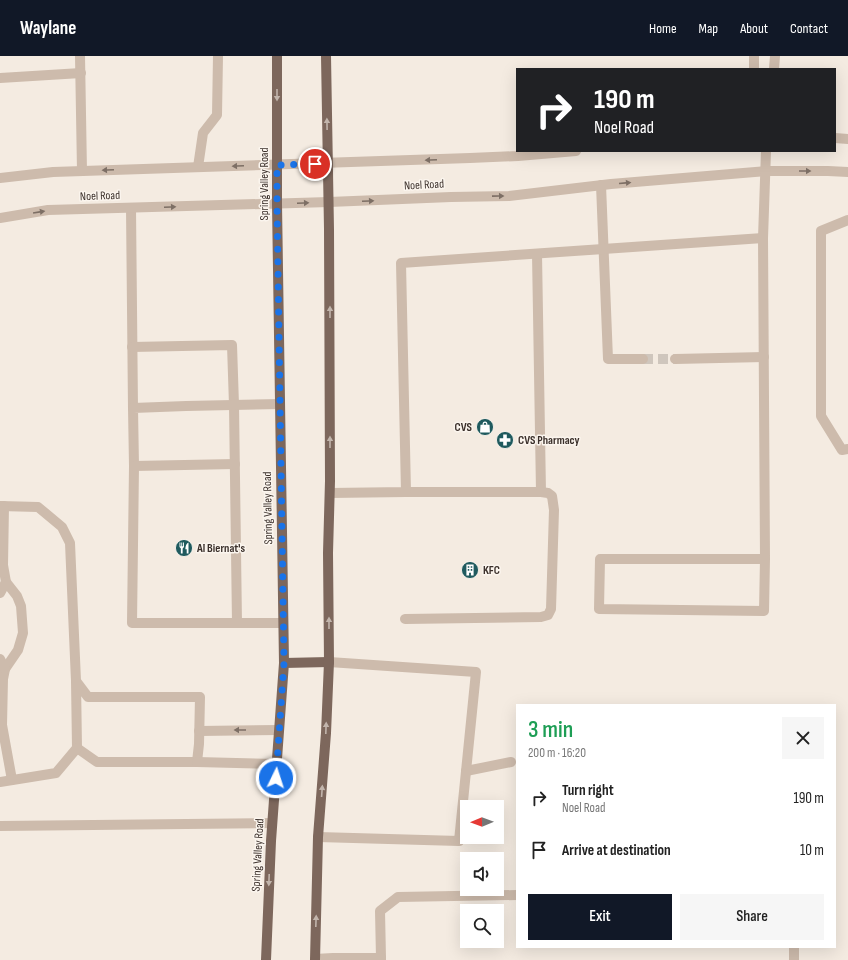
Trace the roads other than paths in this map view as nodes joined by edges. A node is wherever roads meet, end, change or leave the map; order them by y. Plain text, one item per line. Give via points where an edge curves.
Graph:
1 (80, 56) edge
2 (218, 56) edge
3 (277, 56) edge
4 (326, 56) edge
5 (754, 56) edge
6 (775, 56) edge
7 (754, 68) edge
8 (774, 68) edge
9 (80, 73) junction
10 (0, 78) edge
11 (836, 138) edge
12 (848, 139) edge
13 (564, 152) edge
14 (766, 152) edge
15 (328, 163) junction
16 (277, 165) junction
17 (198, 168) junction
18 (82, 171) junction
19 (766, 171) junction
20 (848, 172) edge
21 (0, 178) edge
22 (601, 185) junction
23 (329, 202) junction
24 (277, 204) junction
25 (131, 208) junction
26 (0, 218) edge
27 (848, 220) edge
28 (763, 238) junction
29 (604, 249) junction
30 (537, 254) junction
31 (132, 347) junction
32 (764, 357) junction
33 (675, 358) tunnel mouth
34 (643, 359) tunnel mouth
35 (280, 404) junction
36 (234, 405) junction
37 (133, 408) junction
38 (848, 449) edge
39 (235, 464) junction
40 (134, 466) junction
41 (406, 492) junction
42 (541, 492) junction
43 (330, 493) junction
44 (2, 506) edge
45 (765, 559) junction
46 (6, 582) junction
47 (0, 593) edge
48 (405, 619) dead end
49 (237, 623) junction
50 (283, 623) junction
51 (0, 658) edge
52 (329, 662) junction
53 (284, 663) junction
54 (5, 669) junction
55 (76, 681) junction
56 (199, 730) junction
57 (279, 730) junction
58 (77, 748) junction
59 (197, 762) junction
60 (511, 762) dead end
61 (277, 764) junction
62 (466, 771) junction
63 (12, 780) junction
64 (0, 782) edge
65 (272, 823) junction
66 (0, 826) edge
67 (318, 836) junction
68 (516, 895) edge
69 (794, 948) edge
70 (381, 959) edge
71 (266, 960) edge
72 (315, 960) edge
73 (794, 960) edge

1 - 9 street
2 - 17 street via 218,115 203,133
3 -> 16 main road, Spring Valley Road
15 -> 4 main road
5 - 7 street
6 - 8 street
9 - 10 street
9 - 18 street
11 - 12 street
13 -> 15 street, Noel Road
14 - 19 street
15 - 16 street, Noel Road
15 - 23 main road
16 -> 17 street, Noel Road
16 - 24 main road, Spring Valley Road
17 -> 18 street, Noel Road
18 - 21 street, Noel Road
19 -> 20 street, Noel Road
22 -> 19 street, Noel Road
19 - 28 street
23 -> 22 street, Noel Road via 509,196
22 - 29 street
24 -> 23 street, Noel Road
43 -> 23 main road
25 -> 24 street, Noel Road
24 - 35 main road, Spring Valley Road
26 -> 25 street, Noel Road via 48,210
25 - 31 street
27 - 38 street via 821,230 821,416 842,450
28 - 29 street
28 - 32 street
29 - 30 street
29 - 34 street via 608,359
30 - 41 street via 401,263
30 - 42 street
31 - 36 street via 232,345
31 - 37 street
32 - 33 street
32 - 45 street
35 - 36 street
35 - 50 main road, Spring Valley Road
36 - 37 street
36 - 39 street
37 - 40 street
39 - 40 street
39 - 49 street
40 - 49 street via 132,623
41 - 42 street
41 - 43 street
42 - 48 street via 552,496 554,510 551,609 548,615
52 -> 43 main road
44 - 46 street via 3,565
44 - 55 street via 38,507 62,527 70,543
45 - 45 street via 600,559 599,609 764,611
46 - 47 street
46 - 54 street via 21,606 23,633 18,650
49 - 50 street
50 - 53 main road, Spring Valley Road
51 - 54 street
52 - 53 main road
52 - 62 street via 476,672
67 -> 52 main road
53 - 57 main road, Spring Valley Road
54 - 63 street via 2,724
55 - 56 street via 88,697 200,697
55 - 58 street
57 -> 56 street
56 - 59 street
57 - 61 main road, Spring Valley Road
58 - 59 street via 97,762
58 - 63 street via 56,773
59 - 61 street
60 - 62 street
61 - 65 main road, Spring Valley Road
62 - 67 street via 458,841
63 - 64 street
65 - 66 street
65 -> 71 main road, Spring Valley Road
72 -> 67 main road
68 - 70 street via 398,897 380,911
69 - 73 street
70 - 72 street

